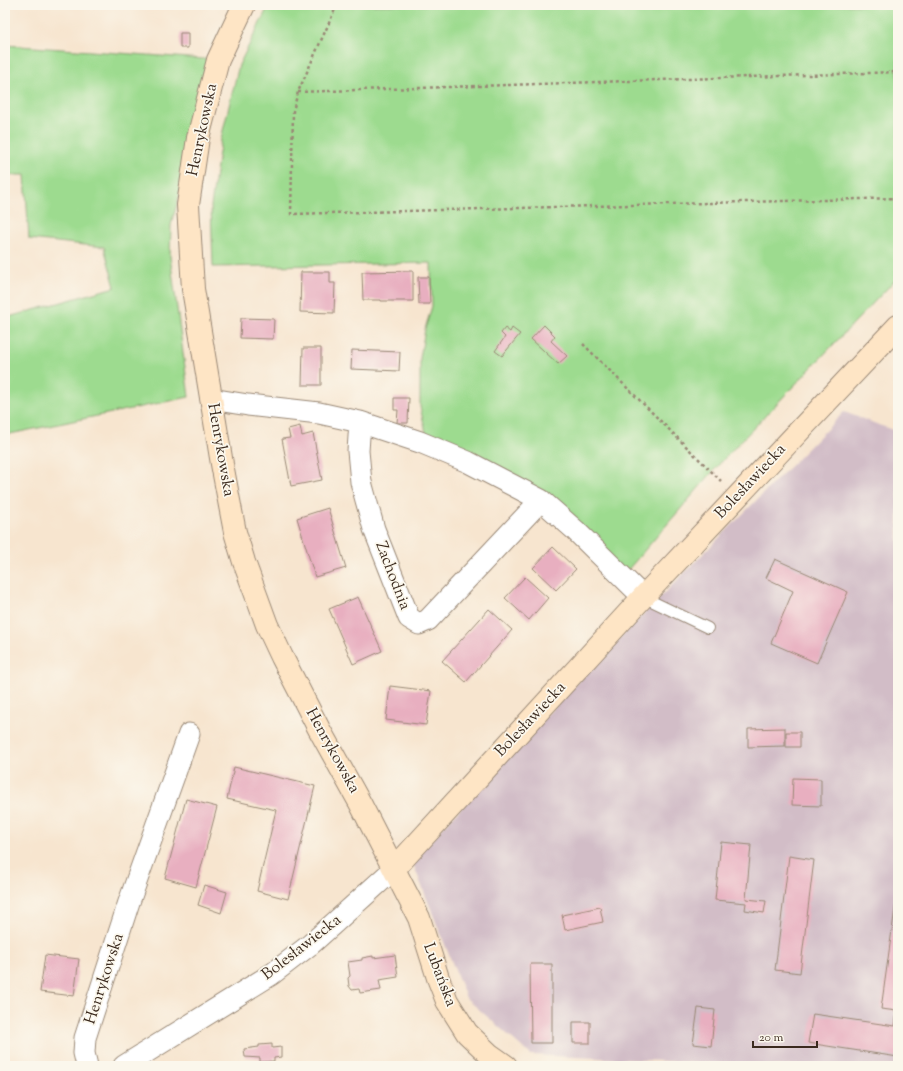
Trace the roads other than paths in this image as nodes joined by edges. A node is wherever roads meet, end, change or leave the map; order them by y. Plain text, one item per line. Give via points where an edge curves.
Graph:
1 (244, 5) edge
2 (898, 326) edge
3 (211, 399) junction
4 (360, 422) junction
5 (541, 500) junction
6 (643, 597) junction
7 (708, 628) dead end
8 (189, 734) dead end
9 (394, 868) junction
10 (87, 1066) edge
11 (124, 1066) edge
12 (504, 1066) edge

1 - 3 main road, Henrykowska via 218,60 198,138 188,205 193,289
2 - 6 main road, Bolesławiecka
3 - 4 street via 319,413
3 - 9 main road, Henrykowska via 235,532 267,625 295,684
4 - 5 street via 420,442
4 - 5 street, Zachodnia via 360,482 374,529 408,618 419,624 428,620
5 - 6 street
6 - 7 lane
6 - 9 main road, Bolesławiecka
8 - 10 street, Henrykowska via 86,1038 84,1053
9 - 11 street, Bolesławiecka via 311,944 272,974
9 - 12 main road, Lubańska via 419,918 446,1001 467,1033

